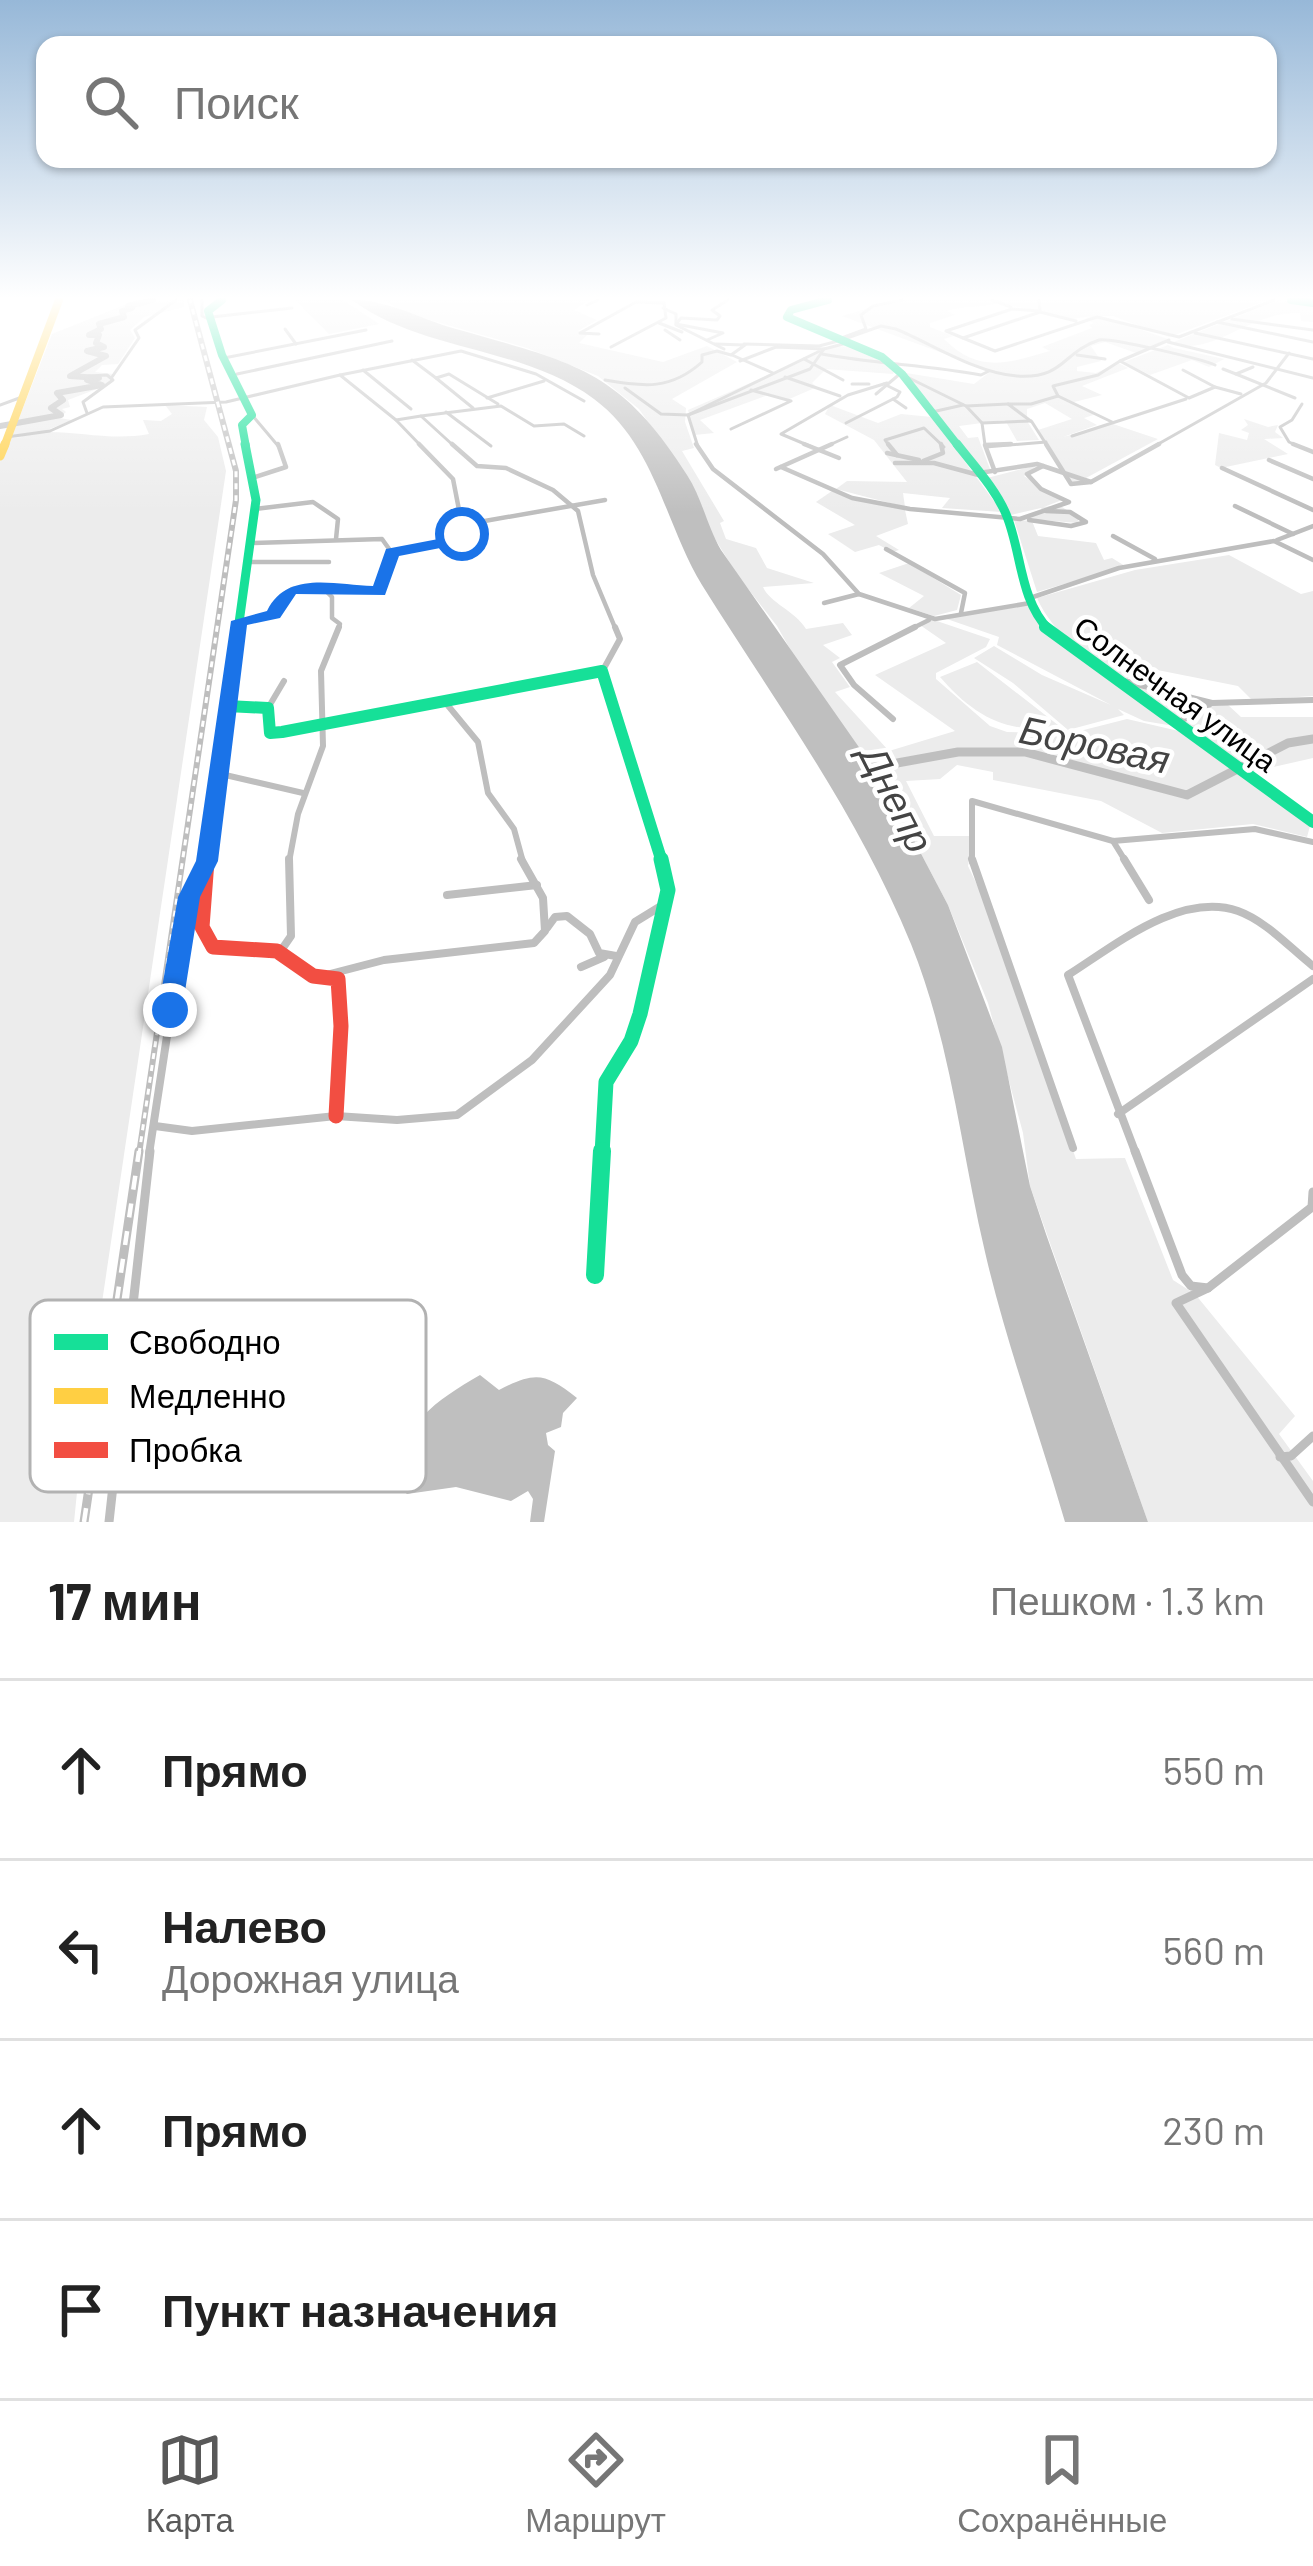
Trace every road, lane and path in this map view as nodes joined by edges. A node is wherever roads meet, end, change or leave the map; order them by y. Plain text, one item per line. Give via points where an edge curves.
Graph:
1 (32, 371) edge
2 (116, 371) edge
3 (235, 371) edge
4 (251, 371) edge
5 (357, 371) edge
6 (363, 371) edge
7 (426, 371) edge
8 (520, 371) edge
9 (768, 371) edge
10 (778, 371) edge
11 (799, 371) edge
12 (826, 371) edge
13 (895, 371) junction
14 (960, 371) edge
15 (989, 371) dead end
16 (1104, 371) edge
17 (1139, 371) edge
18 (1185, 371) edge
19 (1276, 371) edge
20 (1282, 371) edge
21 (774, 373) junction
22 (237, 374) junction
23 (340, 375) junction
24 (89, 376) dead end
25 (112, 377) junction
26 (784, 377) junction
27 (436, 378) junction
28 (1313, 378) edge
29 (547, 380) junction
30 (843, 380) dead end
31 (852, 384) dead end
32 (883, 384) junction
33 (742, 387) junction
34 (1214, 387) junction
35 (625, 388) dead end
36 (751, 389) junction
37 (876, 394) dead end
38 (1241, 394) junction
39 (1058, 396) junction
40 (845, 397) junction
41 (22, 398) junction
42 (1189, 398) junction
43 (1309, 398) dead end
44 (241, 399) junction
45 (490, 400) junction
46 (893, 400) junction
47 (584, 401) dead end
48 (1008, 404) junction
49 (1302, 404) junction
50 (0, 405) edge
51 (964, 405) junction
52 (486, 406) junction
53 (501, 406) junction
54 (473, 408) junction
55 (906, 408) dead end
56 (1313, 408) edge
57 (411, 409) dead end
58 (446, 412) junction
59 (932, 412) junction
60 (87, 413) junction
61 (252, 415) junction
62 (688, 415) junction
63 (421, 416) junction
64 (396, 420) junction
65 (1031, 421) junction
66 (1112, 422) junction
67 (845, 423) dead end
68 (982, 423) junction
69 (731, 429) dead end
70 (8, 435) junction
71 (584, 436) dead end
72 (1072, 436) dead end
73 (847, 437) dead end
74 (1046, 442) junction
75 (986, 445) junction
76 (491, 446) dead end
77 (816, 448) junction
78 (1313, 452) edge
79 (886, 453) dead end
80 (897, 454) junction
81 (0, 456) edge
82 (839, 458) dead end
83 (923, 460) junction
84 (1270, 460) dead end
85 (1056, 462) junction
86 (895, 463) dead end
87 (934, 463) junction
88 (1040, 465) junction
89 (1222, 468) dead end
90 (985, 474) junction
91 (1063, 474) junction
92 (252, 478) junction
93 (1313, 479) edge
94 (605, 500) dead end
95 (567, 504) junction
96 (1235, 506) dead end
97 (255, 509) junction
98 (1313, 510) edge
99 (1043, 511) junction
100 (1014, 518) junction
101 (479, 523) junction
102 (1313, 526) edge
103 (1293, 534) junction
104 (1113, 536) dead end
105 (1274, 541) junction
106 (328, 542) junction
107 (250, 543) junction
108 (886, 549) dead end
109 (392, 553) junction
110 (1158, 560) junction
111 (1313, 560) edge
112 (247, 562) junction
113 (329, 562) dead end
114 (325, 590) junction
115 (859, 594) junction
116 (1030, 600) junction
117 (824, 603) dead end
118 (961, 614) junction
119 (932, 619) junction
120 (239, 621) junction
121 (602, 671) junction
122 (1109, 677) junction
123 (284, 681) dead end
124 (1313, 700) edge
125 (445, 702) junction
126 (1212, 703) junction
127 (227, 706) junction
128 (268, 708) junction
129 (893, 719) dead end
130 (1176, 724) junction
131 (325, 726) junction
132 (220, 775) junction
133 (303, 793) junction
134 (1310, 818) edge
135 (1113, 841) junction
136 (1313, 842) edge
137 (206, 868) junction
138 (537, 885) junction
139 (447, 896) dead end
140 (1149, 900) dead end
141 (662, 906) junction
142 (545, 931) junction
143 (280, 952) junction
144 (618, 956) junction
145 (604, 957) junction
146 (1313, 966) edge
147 (581, 967) dead end
148 (332, 978) junction
149 (1313, 979) edge
150 (1118, 1114) junction
151 (336, 1116) junction
152 (154, 1126) junction
153 (1073, 1148) dead end
154 (1313, 1192) edge
155 (1312, 1208) edge
156 (595, 1275) dead end
157 (1208, 1288) junction
158 (134, 1300) edge
159 (1313, 1436) edge
160 (1280, 1456) junction
161 (112, 1492) edge
162 (1313, 1502) edge
163 (109, 1522) edge

1 - 41 street
2 - 25 street
3 - 22 street
4 - 22 street
5 - 23 street
6 - 57 street
7 - 27 street
8 - 29 street
9 - 21 street
10 - 21 street
11 - 26 street
12 - 30 street
13 - 32 street
13 - 51 street
13 - 59 street, Солнечная улица
14 - 15 street
16 - 39 street via 1053,386
17 - 42 street
18 - 34 street
19 - 38 street
20 - 28 street
21 - 26 street
21 - 33 street
22 - 44 street
23 - 44 street
23 - 64 street
24 - 25 street
25 - 60 street via 83,402
26 - 36 street
26 - 40 street
27 - 45 street via 449,374
27 - 54 street
29 - 45 street
29 - 47 street
31 - 32 street
32 - 37 street
32 - 40 street
32 - 46 street via 900,392
33 - 36 street
33 - 62 street
34 - 38 street
34 - 42 street
35 - 62 street via 662,414
36 - 62 street
36 - 69 street via 791,401
38 - 91 street via 1091,482 1076,486
39 - 48 street
39 - 66 street
40 - 77 street via 781,434
41 - 50 street
41 - 70 street
42 - 66 street
43 - 49 street
44 - 60 street
44 - 61 street
45 - 52 street
45 - 53 street
46 - 55 street
46 - 67 street
48 - 51 street
48 - 65 street
49 - 56 street
49 - 78 street via 1280,427 1289,442
51 - 59 street
51 - 68 street
52 - 53 street
52 - 54 street
53 - 71 street via 534,426 564,424
54 - 58 street
58 - 63 street
58 - 76 street
59 - 90 street, Солнечная улица
60 - 70 street via 50,430
61 - 92 street via 242,425
61 - 92 street via 286,461
62 - 115 street via 713,469 823,554
63 - 64 street
63 - 95 street via 477,466 506,468
64 - 101 street via 453,479 461,520
65 - 68 street
65 - 74 street
66 - 72 street
68 - 75 street
70 - 81 street
73 - 77 street
74 - 75 street
74 - 85 street
75 - 90 street
77 - 82 street
77 - 100 street via 779,468 852,498
79 - 80 street
80 - 83 street
80 - 83 street via 885,440 924,428 944,453
83 - 87 street
84 - 93 street
85 - 88 street
85 - 91 street
86 - 87 street
87 - 90 street
88 - 90 street
88 - 91 street
88 - 99 street via 1027,474 1069,502
89 - 98 street
90 - 100 street, Солнечная улица
92 - 97 street
94 - 95 street
95 - 101 street
95 - 121 street via 578,511 620,639
96 - 103 street
97 - 106 street via 313,502 338,519 338,538
97 - 107 street
99 - 100 street
99 - 100 street via 1086,522
100 - 116 street, Солнечная улица
101 - 109 street via 460,539
102 - 103 street
103 - 105 street
104 - 110 street
105 - 110 street
105 - 111 street
106 - 107 street
106 - 109 street via 382,539
107 - 112 street
108 - 118 street via 965,592
109 - 114 street via 380,591
110 - 116 street
112 - 113 street
112 - 120 street
114 - 120 street via 292,589 274,615
114 - 131 street via 340,624 322,657
115 - 117 street
115 - 119 street
116 - 118 street
116 - 122 street, Солнечная улица via 1053,634
118 - 119 street
119 - 129 street via 840,665
120 - 127 street
121 - 125 street
121 - 141 street via 662,859
122 - 126 street
122 - 130 street, Солнечная улица
123 - 128 street
124 - 126 street
125 - 131 street
125 - 138 street via 478,742 488,793 514,829
126 - 130 street
127 - 128 street
127 - 132 street
128 - 131 street via 271,733
130 - 134 street, Солнечная улица
131 - 133 street
132 - 133 street via 246,774 275,790
132 - 137 street
133 - 143 street via 286,848 291,936
135 - 136 street via 1256,829
135 - 140 street
135 - 153 street via 972,801 972,864
137 - 143 street via 208,945
137 - 152 street via 185,918
138 - 139 street
138 - 142 street
141 - 144 street via 635,922
141 - 156 street via 640,1014 606,1082
142 - 145 street via 567,916
142 - 148 street via 534,943 384,960
143 - 148 street via 313,976
144 - 145 street
144 - 151 street via 532,1060 472,1107 397,1120
145 - 147 street
146 - 150 street via 1235,910 1216,908 1179,911 1068,975
148 - 151 street via 341,1026
149 - 150 street
150 - 157 street via 1182,1275
151 - 152 street via 192,1131
152 - 158 street
154 - 155 street
155 - 157 street
157 - 160 street via 1176,1303
159 - 160 street
160 - 162 street
161 - 163 street

